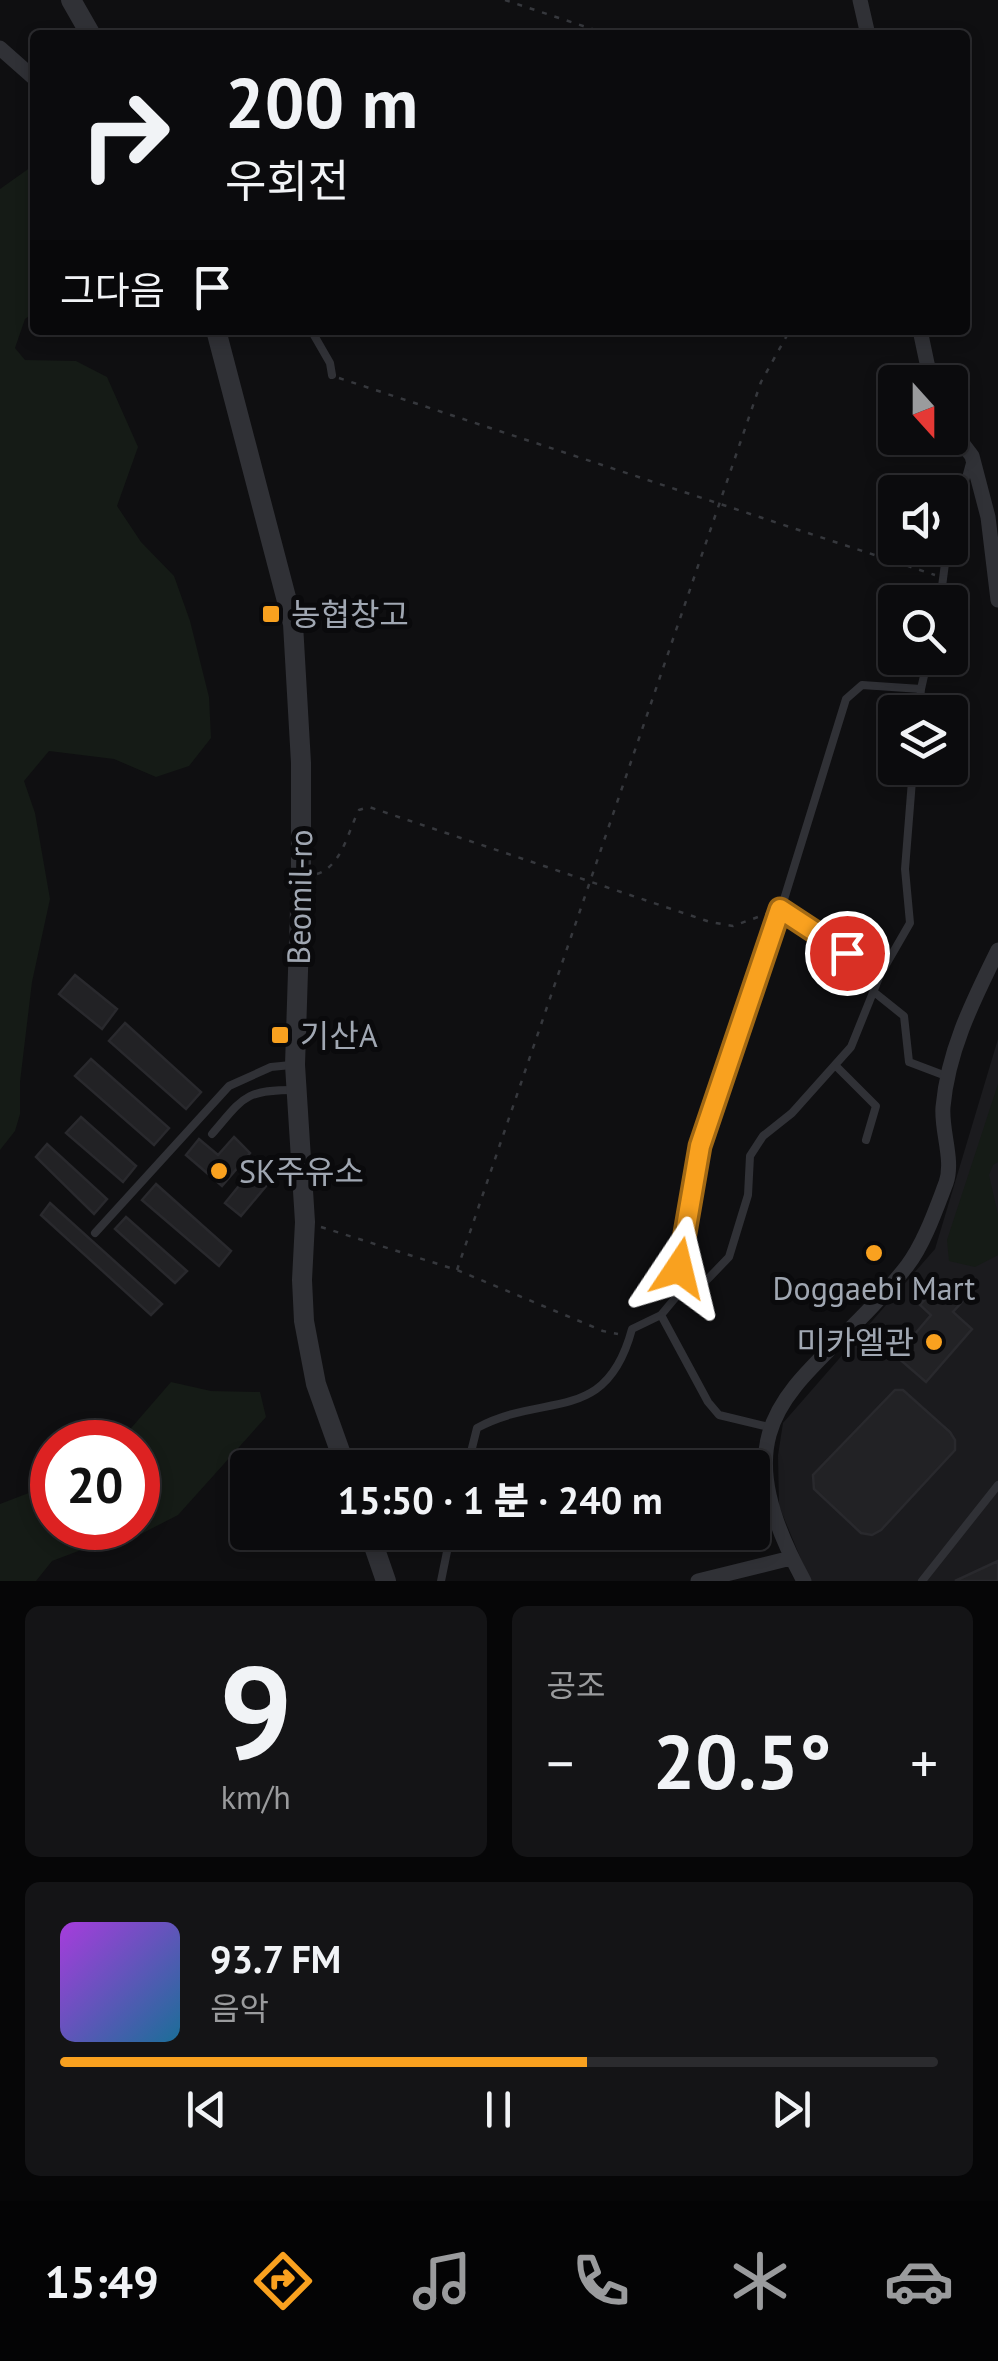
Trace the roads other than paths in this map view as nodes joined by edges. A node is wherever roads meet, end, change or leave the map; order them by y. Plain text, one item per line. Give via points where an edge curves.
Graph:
1 (71, 0) edge
2 (860, 0) edge
3 (89, 30) edge
4 (867, 30) edge
5 (0, 48) edge
6 (30, 75) edge
7 (217, 335) edge
8 (313, 335) edge
9 (921, 335) edge
10 (927, 365) edge
11 (332, 375) road end
12 (968, 451) edge
13 (972, 456) junction
14 (967, 475) edge
15 (998, 600) edge
16 (924, 675) edge
17 (921, 689) junction
18 (920, 695) edge
19 (912, 785) edge
20 (780, 909) junction
21 (998, 950) edge
22 (880, 974) junction
23 (874, 992) junction
24 (295, 1064) junction
25 (835, 1065) junction
26 (946, 1076) junction
27 (295, 1090) junction
28 (212, 1134) dead end
29 (866, 1140) dead end
30 (95, 1233) dead end
31 (681, 1291) junction
32 (661, 1315) junction
33 (768, 1427) junction
34 (340, 1450) edge
35 (471, 1450) edge
36 (998, 1485) edge
37 (375, 1550) edge
38 (447, 1550) edge
39 (792, 1558) junction
40 (706, 1580) edge
41 (386, 1581) edge
42 (441, 1581) edge
43 (804, 1581) edge
44 (922, 1581) edge

1 - 3 street
2 - 4 street
5 - 6 street
7 - 24 street, Beomil-ro via 293,624 302,878
8 - 11 lane
9 - 10 street
12 - 13 street
13 - 14 lane
13 - 15 street
16 - 17 lane
17 - 18 lane
17 - 20 lane via 862,685 846,699
19 - 22 lane via 905,869 910,922
20 - 22 lane
20 - 31 lane via 700,1146
21 - 26 street
22 - 23 lane
23 - 25 lane via 851,1046
23 - 26 lane via 904,1016 909,1062
24 - 27 street, Beomil-ro
24 - 30 lane via 230,1086
25 - 29 lane via 876,1106
25 - 31 lane via 750,1156 748,1196 729,1257 703,1284
26 - 33 street via 948,1177 910,1262 801,1377
27 - 28 lane via 244,1096
27 - 34 street, Beomil-ro via 310,1358
31 - 32 lane
32 - 33 lane via 720,1415
32 - 35 lane via 632,1329 624,1357 596,1391 494,1419 477,1428
33 - 39 street via 767,1488
36 - 44 lane
37 - 41 street
38 - 42 lane
39 - 40 street
39 - 43 street

